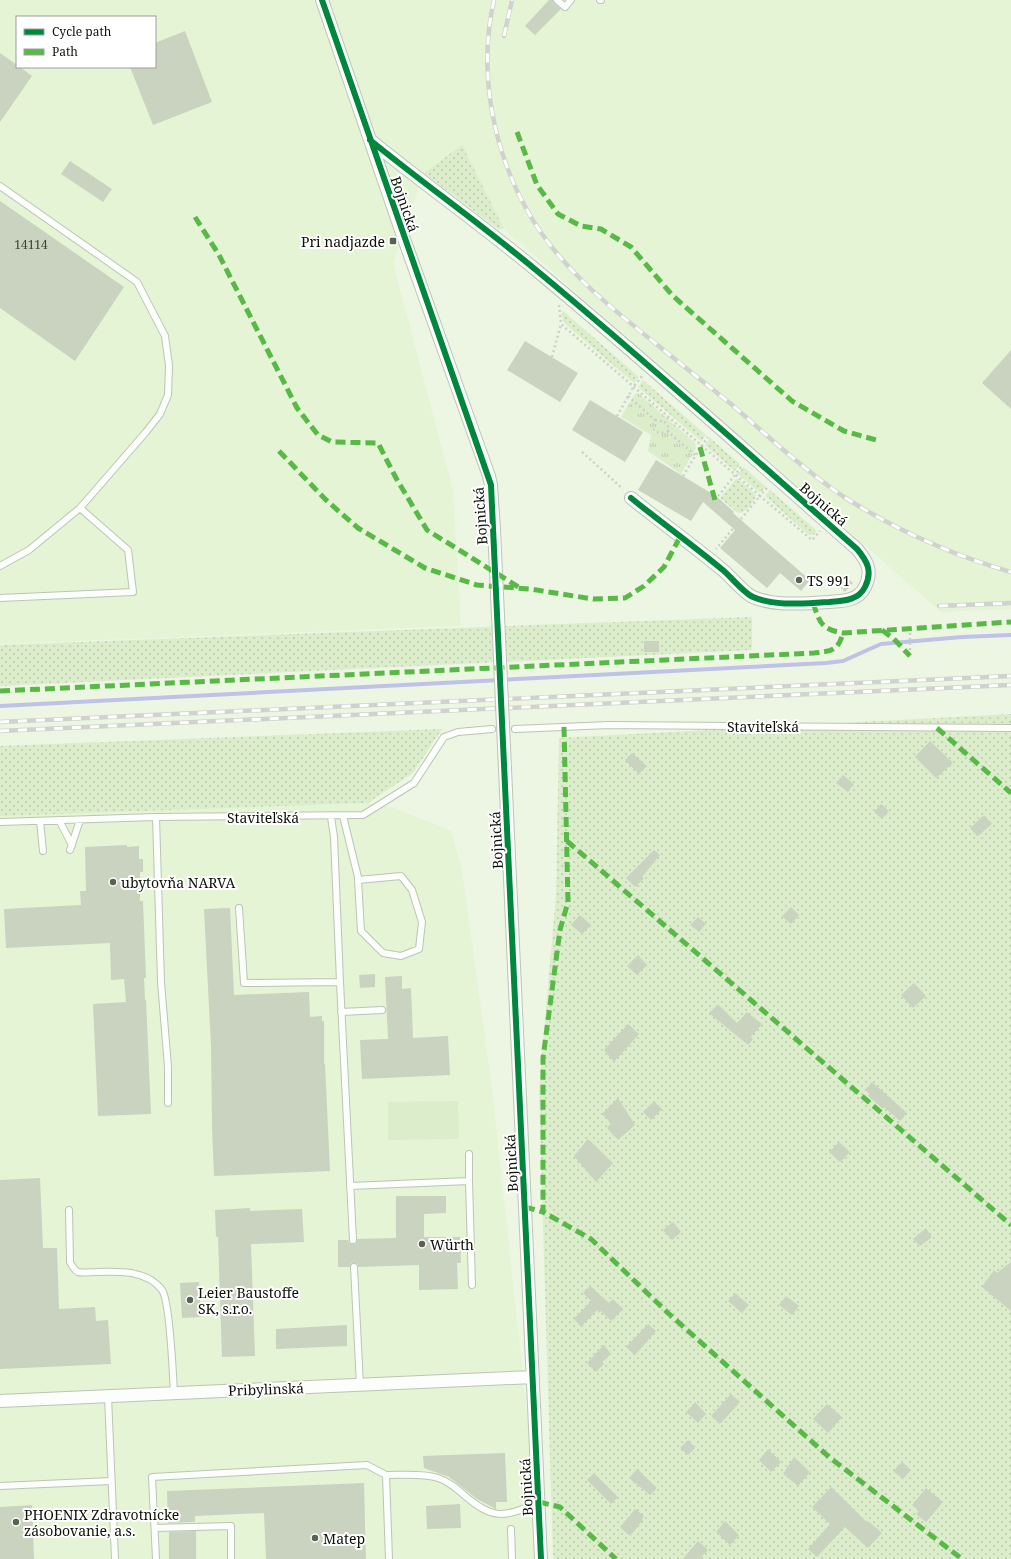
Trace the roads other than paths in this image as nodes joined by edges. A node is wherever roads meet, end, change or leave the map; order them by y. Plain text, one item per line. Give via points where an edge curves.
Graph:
1 (322, 0) edge
2 (557, 0) edge
3 (572, 0) edge
4 (370, 140) junction
5 (0, 186) edge
6 (631, 498) road end
7 (80, 508) junction
8 (0, 566) edge
9 (0, 598) edge
10 (515, 728) dead end
11 (1011, 728) edge
12 (492, 729) dead end
13 (331, 816) junction
14 (343, 816) junction
15 (156, 817) junction
16 (59, 820) junction
17 (80, 820) junction
18 (40, 821) junction
19 (0, 822) edge
20 (43, 851) dead end
21 (358, 880) junction
22 (239, 908) dead end
23 (340, 982) junction
24 (382, 1010) dead end
25 (341, 1012) junction
26 (168, 1103) dead end
27 (469, 1154) dead end
28 (469, 1181) junction
29 (350, 1186) junction
30 (69, 1210) dead end
31 (353, 1240) dead end
32 (354, 1267) dead end
33 (472, 1285) dead end
34 (533, 1377) junction
35 (360, 1386) junction
36 (174, 1393) junction
37 (108, 1397) junction
38 (0, 1401) edge
39 (386, 1475) junction
40 (111, 1481) junction
41 (0, 1486) edge
42 (538, 1502) junction
43 (155, 1528) junction
44 (511, 1529) dead end
45 (115, 1559) edge
46 (156, 1559) edge
47 (231, 1559) edge
48 (389, 1559) edge
49 (512, 1559) edge
50 (541, 1559) edge

1 - 4 street, Bojnická
2 - 3 lane via 565,7
4 - 6 street, Bojnická via 496,238 650,367 827,522 865,559 869,570 867,584 859,595 846,600 813,603 769,602 752,597
4 - 34 street, Bojnická, bridge via 491,485
5 - 7 lane via 137,282 165,336 169,366 168,395 160,414
7 - 8 lane via 29,550
7 - 9 lane via 128,550 133,592
10 - 11 lane, Staviteľská via 609,725
12 - 14 lane, Staviteľská via 465,730 444,737 414,783 363,815
13 - 14 lane, Staviteľská
13 - 15 lane, Staviteľská
13 - 23 lane
14 - 21 lane
15 - 17 lane, Staviteľská
15 - 26 lane
16 - 17 lane, Staviteľská
16 - 17 lane via 71,848
16 - 18 lane, Staviteľská
18 - 19 lane, Staviteľská
18 - 20 lane
21 - 21 lane via 361,931 383,953 401,956 419,949 422,922 412,890 401,876
22 - 23 lane via 244,983
23 - 25 lane
24 - 25 lane
25 - 29 lane
27 - 28 lane
28 - 29 lane
28 - 33 lane
29 - 31 lane
30 - 36 lane via 72,1268 78,1272 118,1271 140,1274 162,1290 166,1302
32 - 35 lane
34 - 35 street, Pribylinská
34 - 42 street, Bojnická
35 - 36 street, Pribylinská
36 - 37 street, Pribylinská
37 - 38 street, Pribylinská
37 - 40 lane
39 - 42 lane via 438,1478 478,1507 493,1513 520,1511
39 - 43 lane via 367,1465 152,1478
39 - 48 lane
40 - 41 lane
40 - 45 lane
42 - 50 street, Bojnická
43 - 46 lane
43 - 47 lane via 231,1526
44 - 49 lane

